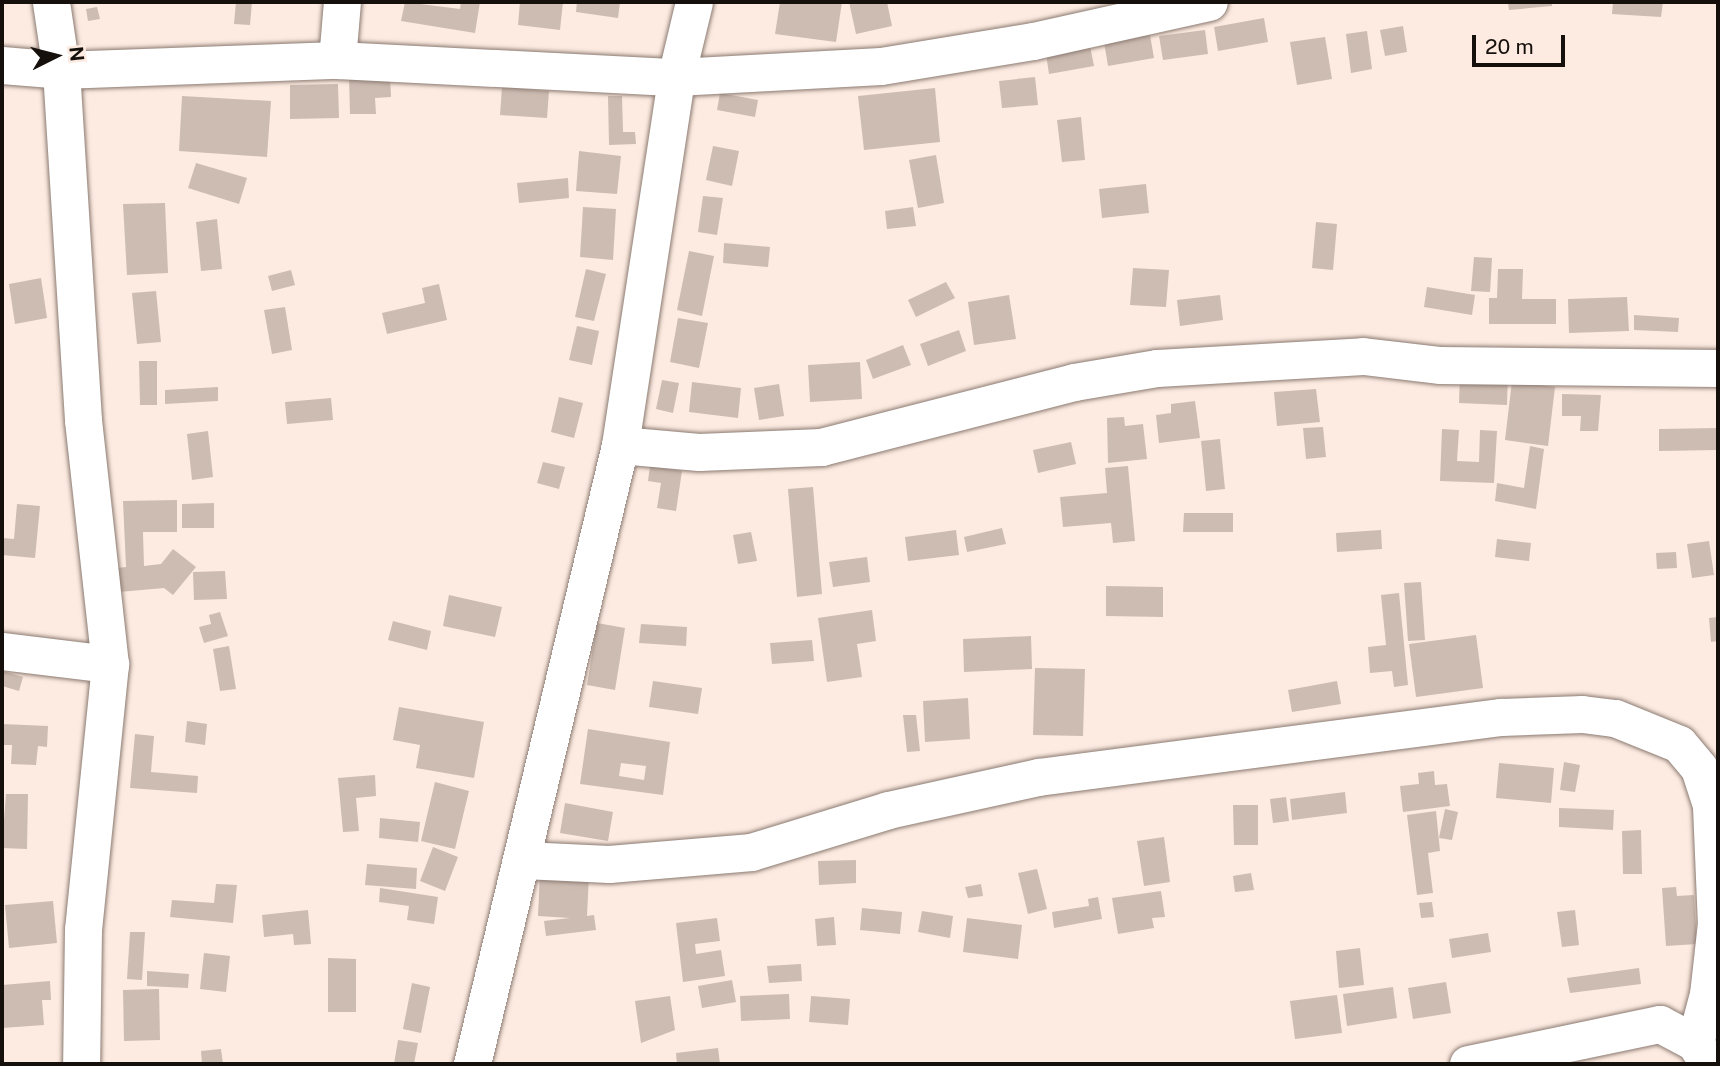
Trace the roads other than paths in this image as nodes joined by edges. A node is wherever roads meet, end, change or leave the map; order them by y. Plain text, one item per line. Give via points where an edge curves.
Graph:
1 (51, 2) edge
2 (342, 2) edge
3 (694, 2) edge
4 (1209, 2) edge
5 (337, 60) junction
6 (2, 65) edge
7 (61, 70) junction
8 (676, 77) junction
9 (1718, 368) edge
10 (620, 445) junction
11 (2, 651) edge
12 (110, 664) junction
13 (523, 860) junction
14 (1702, 1054) edge
15 (81, 1064) edge
16 (472, 1064) edge
17 (1468, 1064) edge

1 - 7 street
2 - 5 street
3 - 8 street
4 - 8 street via 1033,41 881,66
5 - 7 street
5 - 8 street
6 - 7 street
7 - 12 street via 83,420
8 - 10 street
9 - 10 street via 1440,365 1363,356 1157,368 1074,382 821,447 699,452
10 - 13 street
11 - 12 street
12 - 15 street via 83,929
13 - 14 street via 609,864 751,852 888,810 1038,776 1501,717 1581,714 1615,718 1679,744 1699,768 1711,806 1716,923
13 - 16 street
14 - 17 street via 1660,1024

